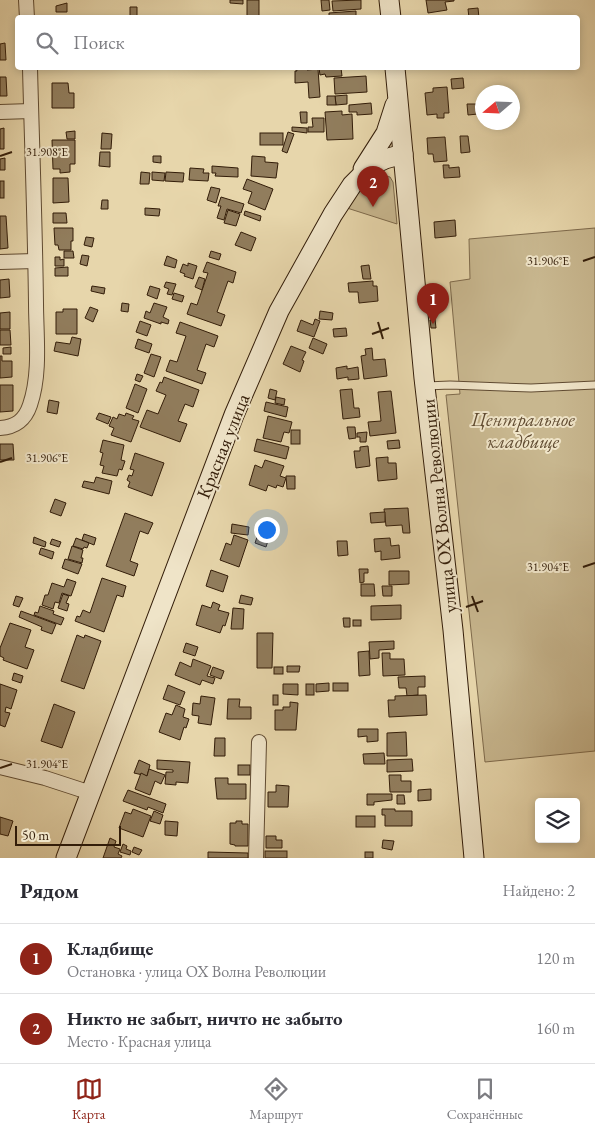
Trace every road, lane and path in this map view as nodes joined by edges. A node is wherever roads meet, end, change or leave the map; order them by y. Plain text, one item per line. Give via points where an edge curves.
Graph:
1 (26, 0) edge
2 (389, 0) edge
3 (27, 15) edge
4 (391, 15) edge
5 (30, 70) edge
6 (395, 70) edge
7 (398, 97) junction
8 (31, 111) junction
9 (0, 112) edge
10 (403, 154) junction
11 (352, 184) junction
12 (35, 261) junction
13 (0, 262) edge
14 (595, 385) edge
15 (426, 386) junction
16 (1, 428) edge
17 (259, 742) dead end
18 (0, 767) edge
19 (91, 793) junction
20 (66, 858) edge
21 (256, 858) edge
22 (474, 858) edge

1 - 3 street
2 - 4 street
5 - 8 street
6 - 7 street
7 - 10 street
7 - 11 street via 386,133
8 - 9 street
8 - 12 street
10 - 11 street, Красная улица via 372,165
10 - 15 street, улица ОХ Волна Революции
11 - 19 street, Красная улица via 294,282 266,338 227,432
12 - 13 street
12 - 16 street via 36,368 33,396 21,421
14 - 15 lane via 531,388
15 - 22 street, улица ОХ Волна Революции
17 - 21 street
18 - 19 street
19 - 20 street, Красная улица

